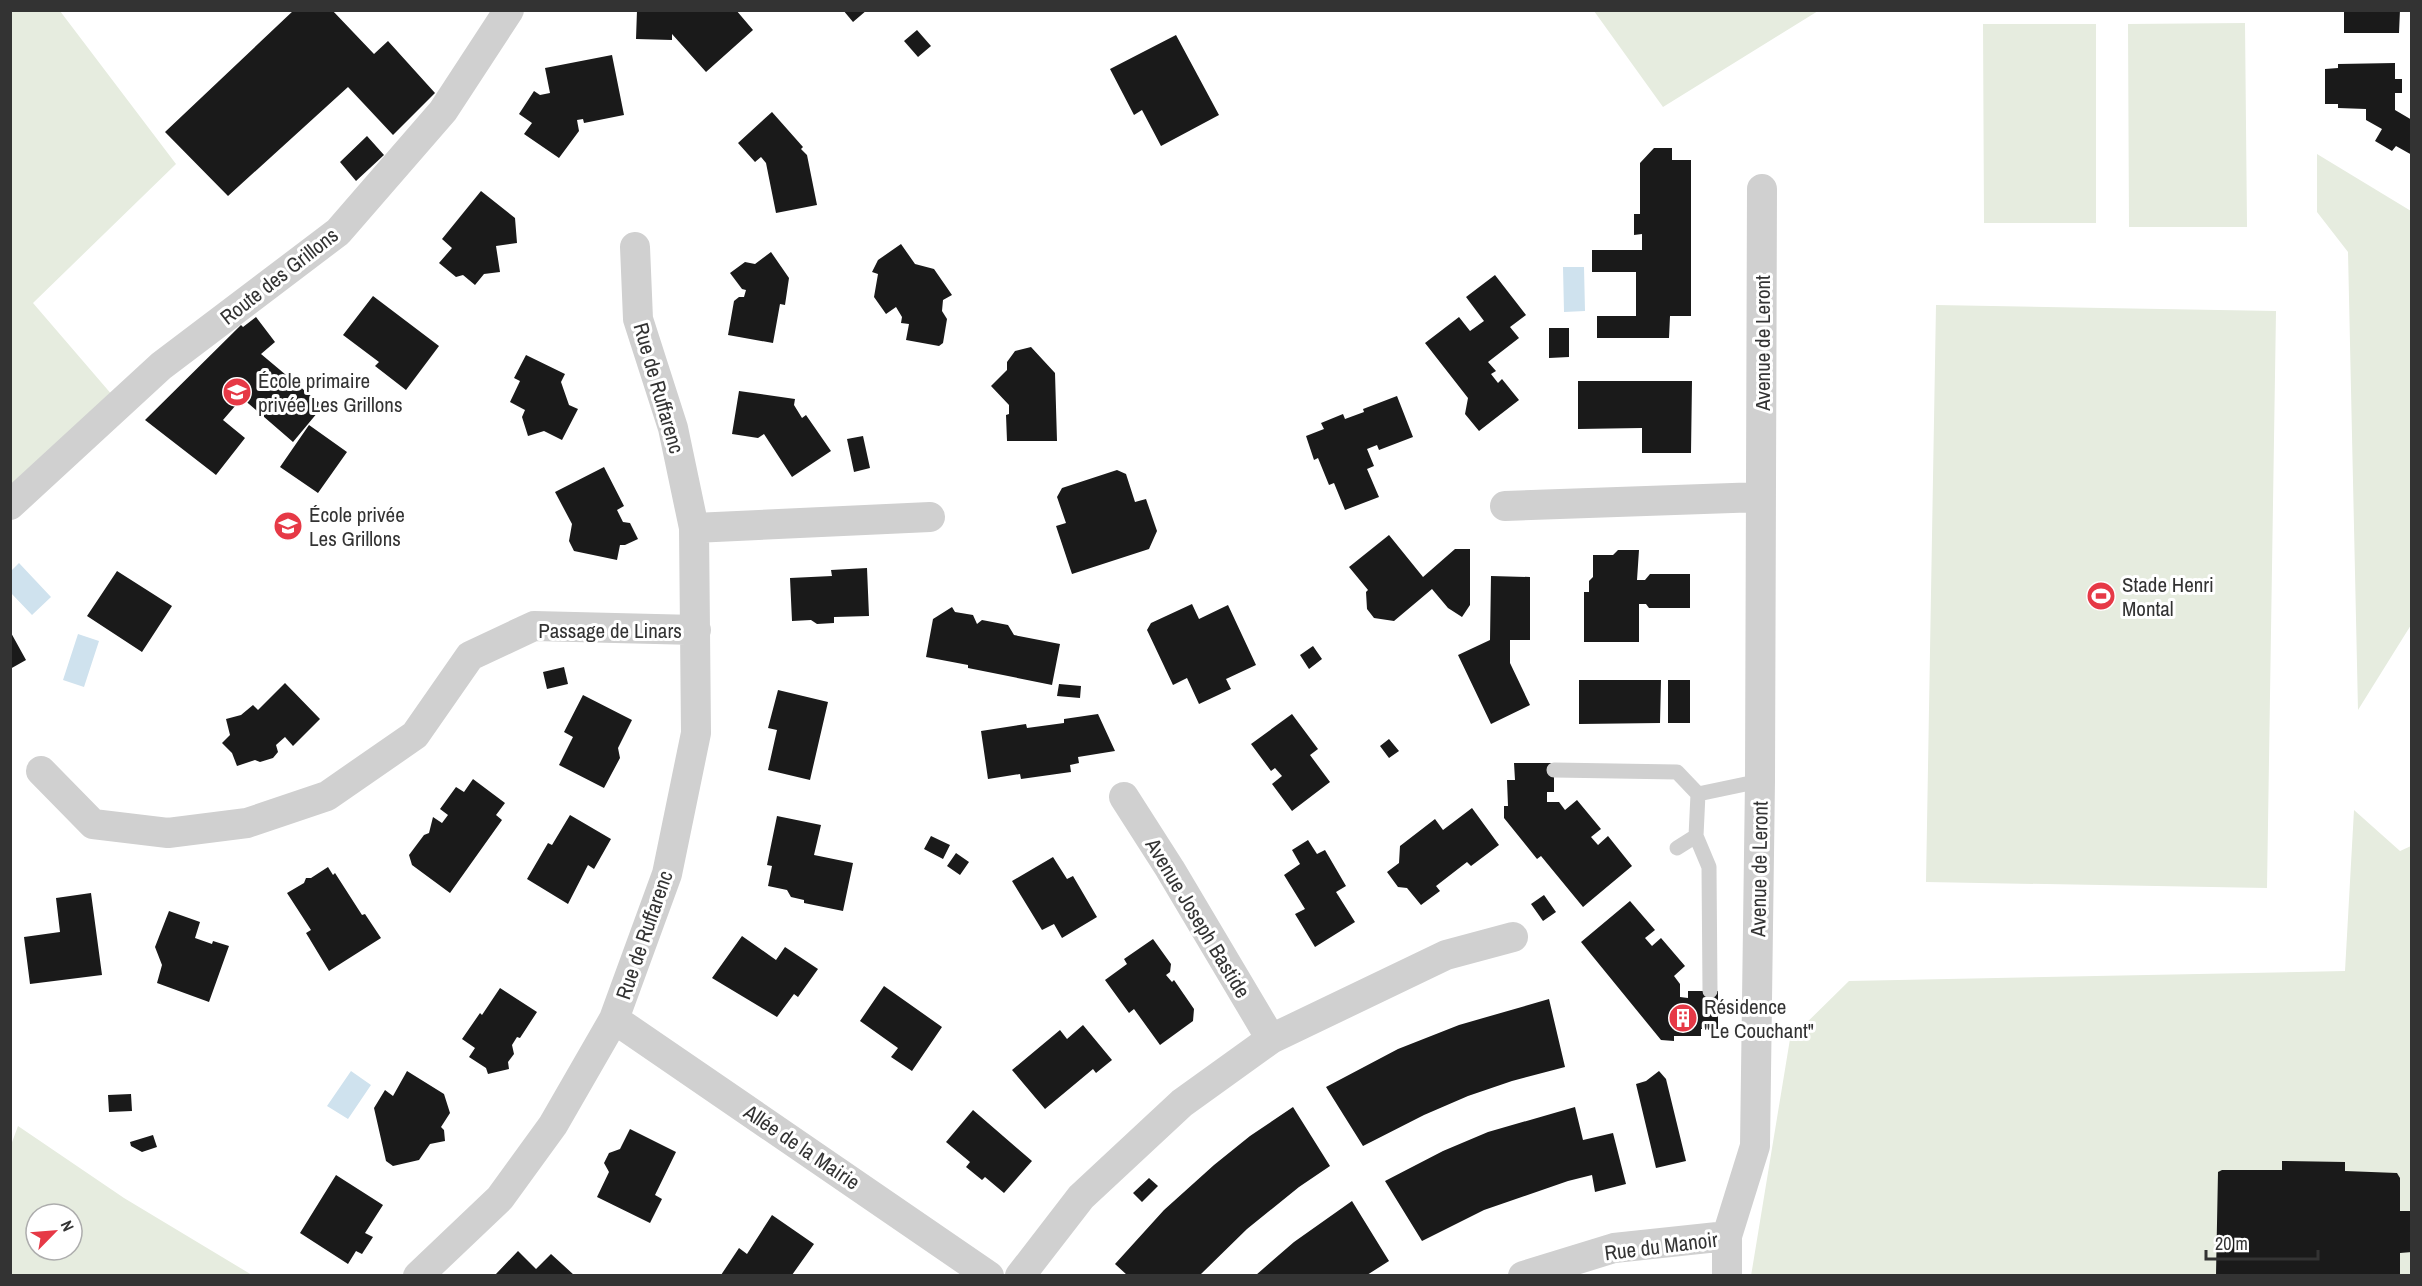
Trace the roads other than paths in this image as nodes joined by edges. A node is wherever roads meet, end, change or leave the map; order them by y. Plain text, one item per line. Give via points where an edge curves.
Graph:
1 (509, 10) edge
2 (1762, 189) dead end
3 (634, 247) dead end
4 (1761, 497) junction
5 (10, 506) edge
6 (1505, 506) dead end
7 (930, 517) dead end
8 (694, 528) junction
9 (696, 630) junction
10 (41, 771) dead end
11 (1554, 771) dead end
12 (1760, 781) junction
13 (1698, 794) junction
14 (1124, 797) dead end
15 (1696, 836) junction
16 (1677, 848) dead end
17 (1513, 937) dead end
18 (1710, 991) dead end
19 (614, 1019) junction
20 (1271, 1039) junction
21 (1727, 1236) junction
22 (418, 1275) edge
23 (989, 1275) edge
24 (1020, 1275) edge
25 (1523, 1275) edge
26 (1727, 1275) edge

1 - 5 street, Route des Grillons via 443,111 338,232 161,366
2 - 4 street, Avenue de Leront
3 - 8 street, Rue de Ruffarenc via 638,319 673,428
4 - 6 street
4 - 12 street, Avenue de Leront
7 - 8 street
8 - 9 street, Rue de Ruffarenc
9 - 10 street, Passage de Linars via 534,626 470,656 415,735 327,796 247,823 168,833 93,824
9 - 19 street, Rue de Ruffarenc via 696,733 667,874
11 - 13 lane via 1677,772
12 - 13 lane
12 - 21 street, Avenue de Leront via 1755,1146
13 - 15 lane
14 - 20 street, Avenue Joseph Bastide
15 - 16 lane
15 - 18 lane via 1709,867
17 - 20 street via 1446,955
19 - 22 street, Rue de Ruffarenc via 553,1125 500,1198
19 - 23 street, Allée de la Mairie
20 - 24 street via 1182,1102 1081,1197
21 - 25 street, Rue du Manoir via 1614,1248
21 - 26 street, Rue du Manoir

